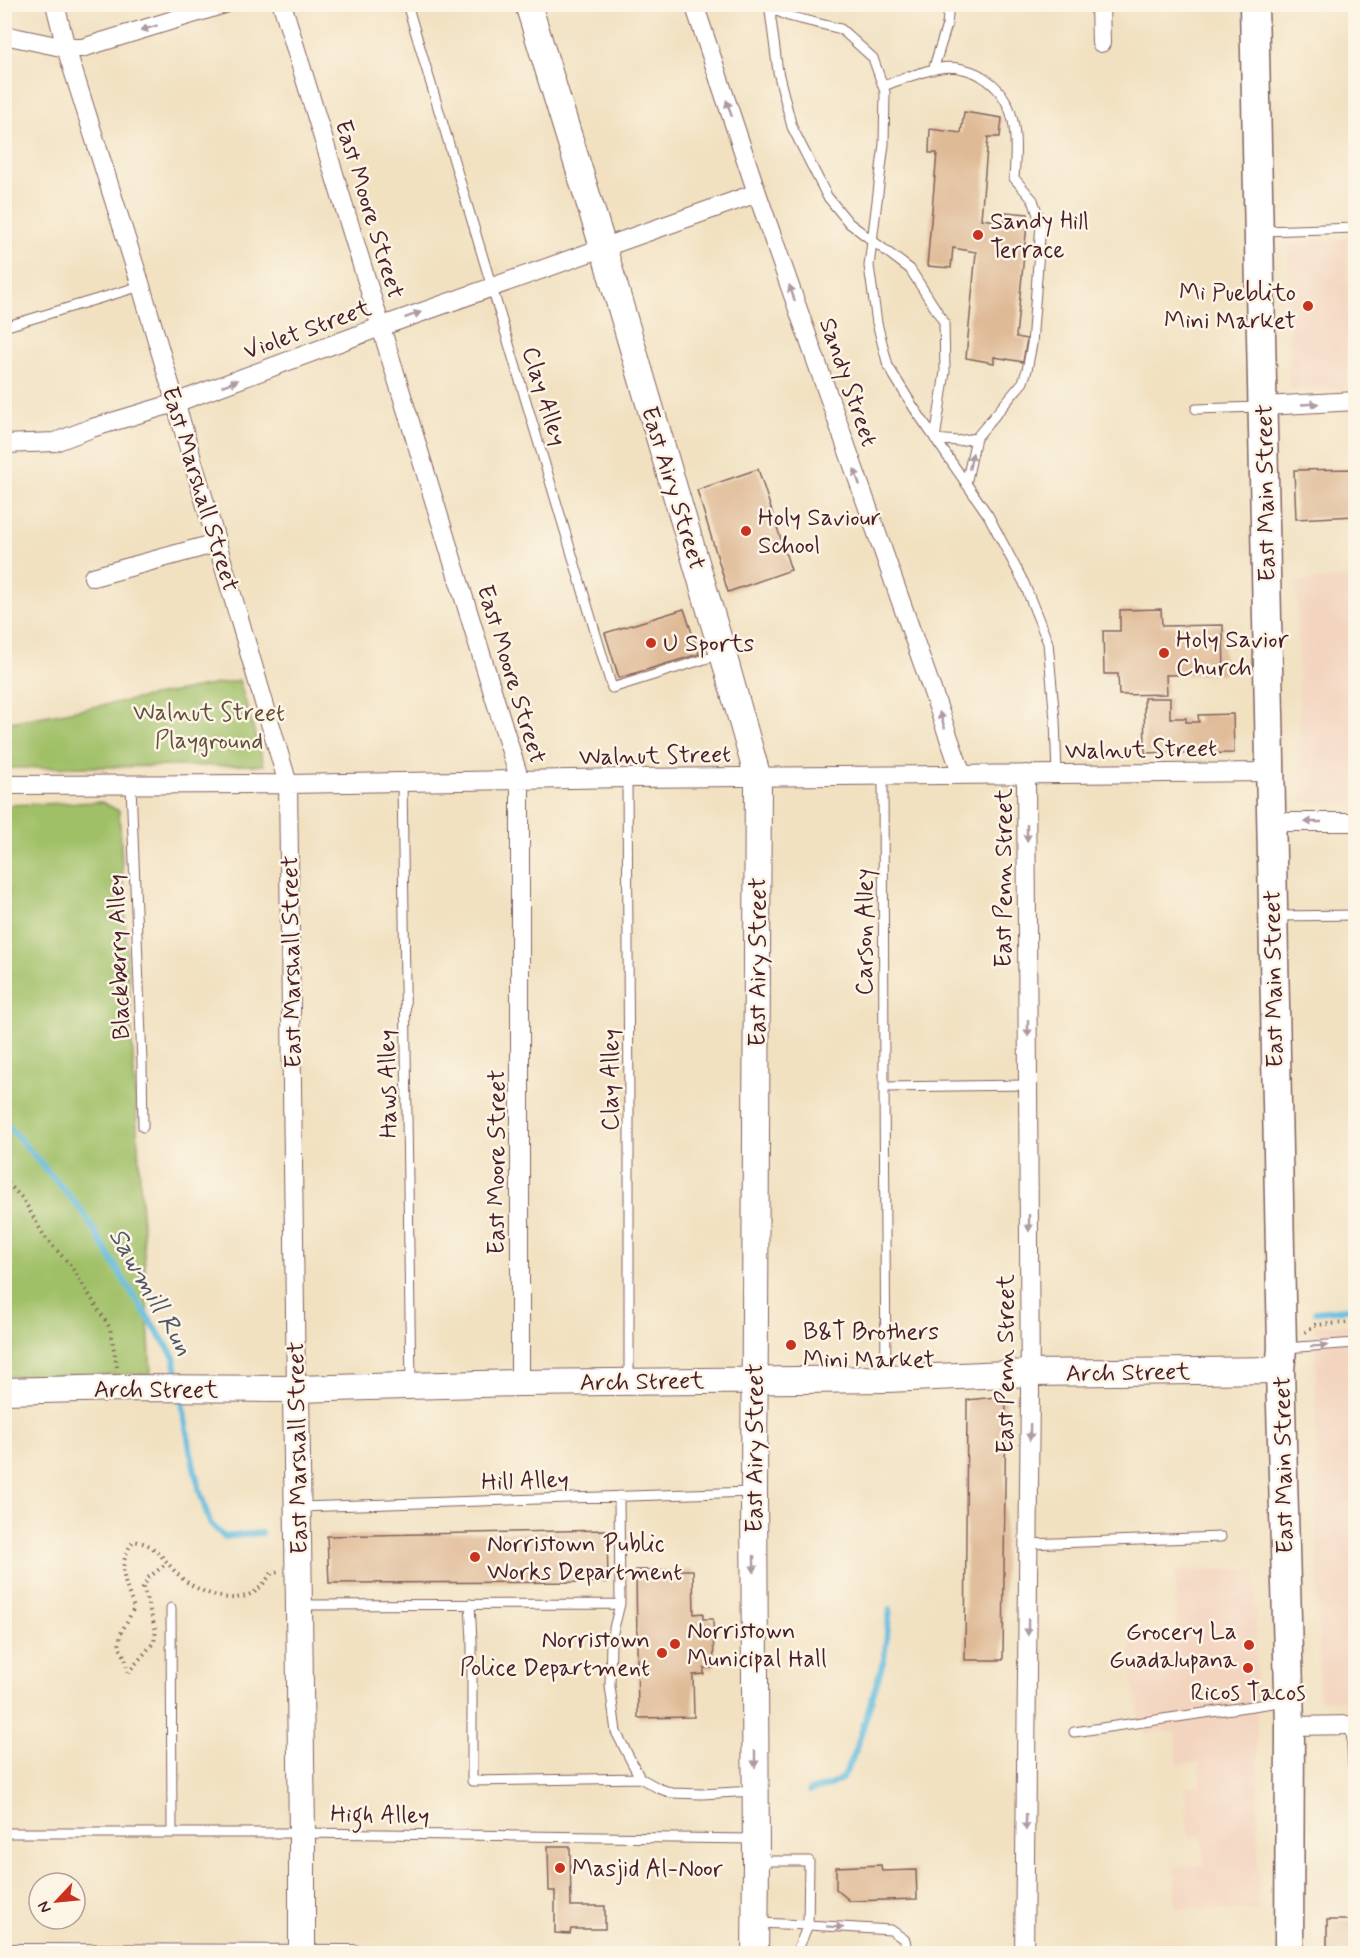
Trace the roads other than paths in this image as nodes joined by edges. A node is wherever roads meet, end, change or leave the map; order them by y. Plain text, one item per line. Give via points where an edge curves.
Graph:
1 (56, 4) edge
2 (225, 4) edge
3 (282, 4) edge
4 (407, 4) edge
5 (528, 4) edge
6 (694, 4) edge
7 (949, 4) edge
8 (1100, 4) edge
9 (1254, 4) edge
10 (766, 5) edge
11 (4, 35) edge
12 (1101, 43) dead end
13 (66, 48) junction
14 (933, 70) junction
15 (883, 86) junction
16 (757, 193) junction
17 (1356, 228) edge
18 (1260, 231) junction
19 (872, 242) junction
20 (603, 247) junction
21 (141, 286) junction
22 (492, 287) junction
23 (4, 327) edge
24 (380, 327) junction
25 (1356, 401) edge
26 (175, 403) junction
27 (1264, 406) junction
28 (1196, 409) dead end
29 (976, 438) junction
30 (935, 439) junction
31 (4, 444) edge
32 (966, 484) junction
33 (217, 543) junction
34 (93, 577) dead end
35 (723, 654) junction
36 (1269, 772) junction
37 (1026, 774) junction
38 (1057, 774) junction
39 (962, 775) junction
40 (883, 776) junction
41 (627, 778) junction
42 (758, 778) junction
43 (520, 781) junction
44 (402, 782) junction
45 (288, 784) junction
46 (4, 785) edge
47 (131, 785) junction
48 (1270, 822) junction
49 (1356, 822) edge
50 (1356, 915) edge
51 (1272, 916) junction
52 (1028, 1085) junction
53 (884, 1087) junction
54 (143, 1127) dead end
55 (1356, 1343) edge
56 (1281, 1359) junction
57 (1030, 1373) junction
58 (886, 1379) junction
59 (754, 1380) junction
60 (629, 1382) junction
61 (520, 1383) junction
62 (411, 1385) junction
63 (296, 1389) junction
64 (4, 1391) edge
65 (753, 1492) junction
66 (619, 1496) junction
67 (297, 1507) junction
68 (1221, 1537) dead end
69 (1028, 1544) junction
70 (470, 1604) junction
71 (620, 1604) junction
72 (298, 1605) junction
73 (171, 1608) dead end
74 (1289, 1713) junction
75 (1353, 1725) edge
76 (1074, 1732) dead end
77 (1356, 1768) edge
78 (640, 1778) junction
79 (755, 1791) junction
80 (4, 1833) edge
81 (172, 1833) junction
82 (302, 1833) junction
83 (756, 1850) junction
84 (755, 1923) junction
85 (808, 1925) junction
86 (4, 1953) edge
87 (302, 1953) edge
88 (354, 1953) edge
89 (755, 1953) edge
90 (796, 1953) edge
91 (908, 1953) edge
92 (1024, 1953) edge
93 (1289, 1953) edge

1 - 13 street, East Marshall Street
2 -> 13 street via 82,48
3 - 24 street, East Moore Street
4 - 22 lane, Clay Alley
5 - 20 main road, East Airy Street
16 -> 6 street, Sandy Street
7 - 14 lane via 947,25
8 - 12 street
9 - 18 main road, East Main Street
10 - 15 lane via 788,16 841,29 873,58
10 - 19 lane via 792,127 827,196 849,223
11 - 13 street
13 - 21 street, East Marshall Street
14 - 15 lane
14 - 29 lane via 954,68 974,72 994,83 1008,103 1013,122 1014,178 1033,200 1041,224 1027,370 1023,382
15 - 19 lane via 884,144
16 - 20 street, Violet Street
39 -> 16 street, Sandy Street
17 - 18 lane
18 - 27 main road, East Main Street
19 - 30 lane via 868,266 888,366
19 - 30 lane via 910,269 944,322 945,372
20 - 22 street, Violet Street
20 - 35 main road, East Airy Street
21 - 23 lane
21 - 26 street, East Marshall Street
24 -> 22 street, Violet Street
22 - 35 lane, Clay Alley via 612,688
26 -> 24 street, Violet Street
24 - 43 street, East Moore Street
27 -> 25 street
26 - 31 street, Violet Street via 55,442
26 - 33 street, East Marshall Street
27 - 28 lane
27 - 36 main road, East Main Street
29 - 30 lane
32 -> 29 lane
30 - 32 lane
32 - 38 lane via 988,515 1024,583 1048,643
33 - 34 street
33 - 45 street, East Marshall Street
35 - 42 main road, East Airy Street
36 - 38 street, Walnut Street
36 - 48 main road, East Main Street
37 - 38 street, Walnut Street
37 - 39 street, Walnut Street
37 -> 52 street, East Penn Street
39 - 40 street, Walnut Street
40 - 42 street, Walnut Street
40 - 53 lane, Carson Alley
41 - 42 street, Walnut Street
41 - 43 street, Walnut Street
41 - 60 lane, Clay Alley
42 - 59 main road, East Airy Street
43 - 44 street, Walnut Street
43 - 61 street, East Moore Street
44 - 45 street, Walnut Street
44 - 62 lane, Haws Alley
45 - 47 street, Walnut Street
45 - 63 street, East Marshall Street
46 - 47 street, Walnut Street
47 - 54 lane, Blackberry Alley
49 -> 48 street
48 - 51 main road, East Main Street
50 - 51 lane
51 - 56 main road, East Main Street
52 - 53 lane
52 -> 57 street, East Penn Street
53 - 58 lane, Carson Alley
56 -> 55 lane
56 - 57 main road, Arch Street
56 - 74 main road, East Main Street
57 - 58 main road, Arch Street
57 -> 69 street, East Penn Street
58 - 59 main road, Arch Street
59 - 60 main road, Arch Street
59 - 65 main road, East Airy Street
60 - 61 main road, Arch Street
61 - 62 main road, Arch Street
62 - 63 main road, Arch Street
63 - 64 main road, Arch Street
63 - 67 main road, East Marshall Street
65 - 66 lane, Hill Alley
65 -> 79 main road, East Airy Street
66 - 67 lane, Hill Alley
66 - 71 lane
67 - 72 main road, East Marshall Street
68 - 69 lane
69 -> 92 street, East Penn Street
70 - 71 lane
70 - 72 lane
70 - 78 lane via 472,1781
71 - 78 lane via 611,1640 610,1686 616,1732
72 - 82 main road, East Marshall Street
73 - 81 lane
74 - 75 street
74 - 76 lane
74 - 93 main road, East Main Street
75 - 77 lane
78 - 79 lane via 672,1792
79 - 83 main road, East Airy Street
80 - 81 lane, High Alley
81 - 82 lane, High Alley
82 - 83 lane, High Alley
82 - 87 main road, East Marshall Street
83 - 84 main road, East Airy Street
83 - 85 lane, High Alley via 809,1861
84 - 85 lane
84 - 89 main road, East Airy Street
85 - 90 lane
85 -> 91 lane via 891,1930 905,1940
86 - 87 street
87 - 88 street

